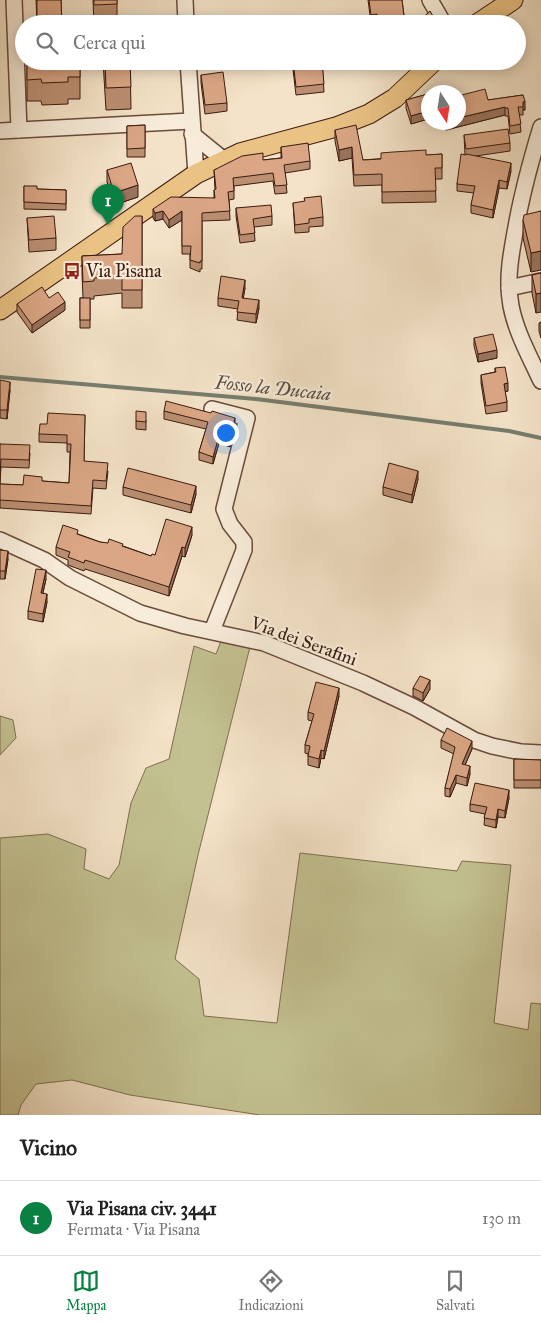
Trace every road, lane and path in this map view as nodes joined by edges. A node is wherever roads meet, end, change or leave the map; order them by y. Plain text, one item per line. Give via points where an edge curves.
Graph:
1 (14, 0) edge
2 (185, 0) edge
3 (430, 0) edge
4 (512, 0) edge
5 (186, 15) edge
6 (439, 15) edge
7 (490, 15) edge
8 (15, 26) edge
9 (17, 70) edge
10 (189, 70) edge
11 (425, 70) edge
12 (192, 127) junction
13 (541, 127) edge
14 (19, 130) junction
15 (0, 131) edge
16 (224, 160) junction
17 (196, 174) junction
18 (536, 213) edge
19 (518, 215) junction
20 (541, 281) edge
21 (509, 288) junction
22 (0, 310) edge
23 (540, 376) edge
24 (212, 409) edge
25 (0, 540) edge
26 (212, 631) junction
27 (541, 753) edge

1 - 8 street
2 - 5 street
3 - 6 street
4 - 7 main road
9 - 14 street
10 - 12 street
11 - 16 main road via 395,98 369,114
12 - 14 street
12 - 16 street
12 - 17 street
13 - 19 street
14 - 15 street
16 - 17 main road
17 - 22 main road
18 - 19 street
19 - 21 street via 510,258
20 - 21 street
21 - 23 street via 518,329
24 - 26 street via 247,418 224,509 230,524 244,542 244,550
25 - 26 street, Via dei Serafini via 44,560 70,578 140,613
26 - 27 street, Via dei Serafini via 264,643 354,680 414,707 474,740 521,752

